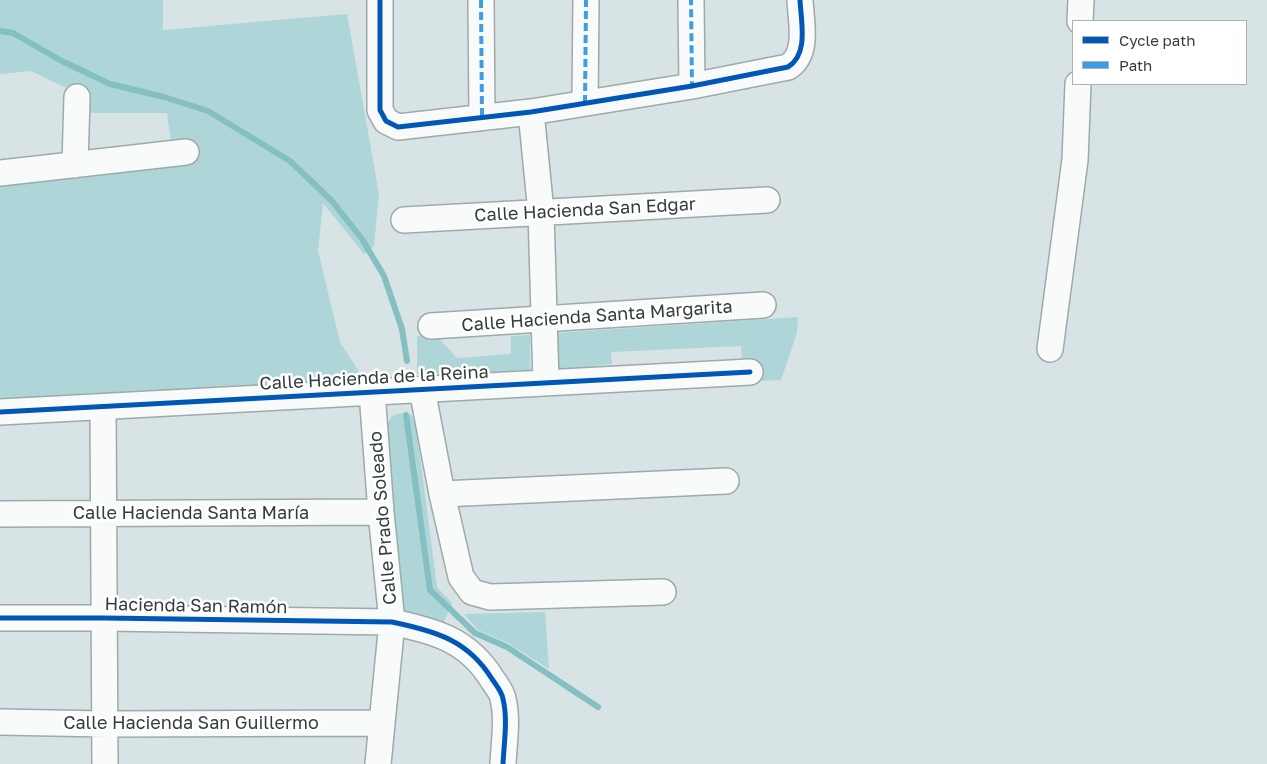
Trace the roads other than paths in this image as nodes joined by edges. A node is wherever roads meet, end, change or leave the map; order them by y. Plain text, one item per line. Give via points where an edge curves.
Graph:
1 (380, 0) edge
2 (481, 0) edge
3 (586, 0) edge
4 (691, 0) edge
5 (800, 0) edge
6 (1081, 0) edge
7 (1080, 20) edge
8 (1078, 85) edge
9 (692, 86) junction
10 (76, 97) dead end
11 (585, 103) junction
12 (531, 112) junction
13 (482, 117) junction
14 (186, 152) dead end
15 (75, 164) junction
16 (0, 173) edge
17 (767, 200) dead end
18 (541, 212) junction
19 (404, 220) dead end
20 (763, 305) dead end
21 (544, 319) junction
22 (431, 326) dead end
23 (1050, 349) dead end
24 (750, 372) dead end
25 (546, 383) junction
26 (422, 389) junction
27 (372, 392) junction
28 (103, 406) junction
29 (0, 412) edge
30 (726, 481) dead end
31 (442, 494) junction
32 (381, 512) junction
33 (0, 514) edge
34 (104, 514) junction
35 (663, 592) dead end
36 (0, 618) edge
37 (104, 618) junction
38 (392, 622) junction
39 (0, 722) edge
40 (381, 723) junction
41 (105, 724) junction
42 (105, 764) edge
43 (378, 764) edge
44 (503, 764) edge

1 - 13 street via 380,110 386,121 398,127
2 - 13 street
3 - 11 street
4 - 9 street
5 - 9 street via 802,48 796,62 788,67
6 - 7 street
8 - 23 street via 1076,160
9 - 11 street
10 - 15 street
11 - 12 street
12 - 13 street
12 - 18 street
14 - 15 street
15 - 16 street
17 - 18 street, Calle Hacienda San Edgar
18 - 19 street, Calle Hacienda San Edgar
18 - 21 street
20 - 21 street, Calle Hacienda Santa Margarita
21 - 22 street, Calle Hacienda Santa Margarita
21 - 25 street
24 - 25 street, Calle Hacienda de la Reina
25 - 26 street, Calle Hacienda de la Reina
26 - 27 street, Calle Hacienda de la Reina
26 - 31 street
27 - 28 street, Calle Hacienda de la Reina
27 - 32 street, Calle Prado Soleado
28 - 29 street, Calle Hacienda de la Reina
28 - 34 street
30 - 31 street
31 - 35 street via 460,577 472,592 490,597
32 - 34 street, Calle Hacienda Santa María
32 - 38 street, Calle Prado Soleado
33 - 34 street, Calle Hacienda Santa María
34 - 37 street
36 - 37 street, Hacienda San Ramón
37 - 38 street, Hacienda San Ramón
37 - 41 street
38 - 40 street, Calle Prado Soleado
38 - 44 street, Hacienda San Ramón via 448,637 471,653 490,675 503,698
39 - 41 street, Calle Hacienda San Guillermo
40 - 41 street, Calle Hacienda San Guillermo
40 - 43 street, Calle Prado Soleado
41 - 42 street

